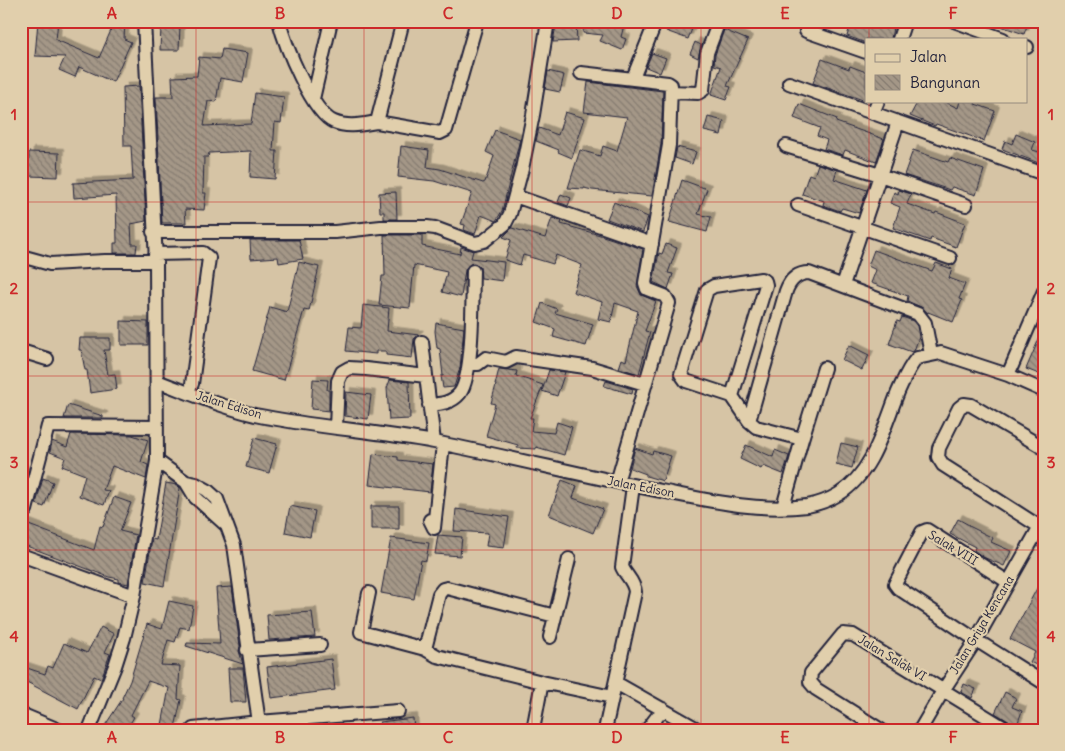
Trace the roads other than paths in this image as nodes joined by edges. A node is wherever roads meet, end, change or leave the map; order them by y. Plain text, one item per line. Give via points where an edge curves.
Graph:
1 (144, 21) edge
2 (279, 21) edge
3 (331, 21) edge
4 (403, 21) edge
5 (477, 21) edge
6 (548, 21) edge
7 (656, 21) edge
8 (718, 21) edge
9 (905, 21) edge
10 (954, 21) edge
11 (806, 31) dead end
12 (899, 38) edge
13 (1000, 38) edge
14 (865, 52) edge
15 (581, 73) dead end
16 (633, 78) junction
17 (789, 83) dead end
18 (671, 92) junction
19 (313, 99) junction
20 (876, 107) edge
21 (377, 122) junction
22 (898, 122) junction
23 (786, 146) dead end
24 (1044, 174) edge
25 (880, 175) junction
26 (515, 196) junction
27 (798, 205) dead end
28 (966, 205) dead end
29 (863, 228) junction
30 (153, 232) junction
31 (652, 244) junction
32 (21, 256) edge
33 (155, 258) junction
34 (950, 258) dead end
35 (473, 272) dead end
36 (843, 285) junction
37 (1044, 291) edge
38 (422, 342) dead end
39 (21, 351) edge
40 (932, 354) junction
41 (47, 359) dead end
42 (469, 364) junction
43 (824, 368) dead end
44 (1008, 375) junction
45 (426, 376) junction
46 (158, 381) junction
47 (192, 384) dead end
48 (645, 384) junction
49 (1044, 391) edge
50 (732, 396) junction
51 (429, 406) junction
52 (750, 420) junction
53 (157, 427) junction
54 (336, 428) junction
55 (802, 440) junction
56 (438, 443) junction
57 (1044, 448) edge
58 (157, 461) junction
59 (616, 482) junction
60 (633, 486) junction
61 (783, 506) junction
62 (26, 510) dead end
63 (430, 520) dead end
64 (1042, 524) edge
65 (21, 555) edge
66 (569, 559) dead end
67 (1008, 582) junction
68 (369, 593) dead end
69 (134, 596) junction
70 (555, 616) junction
71 (550, 637) dead end
72 (976, 640) junction
73 (320, 645) dead end
74 (425, 649) junction
75 (247, 650) junction
76 (542, 682) junction
77 (616, 683) junction
78 (1044, 683) edge
79 (944, 689) junction
80 (612, 697) junction
81 (663, 709) junction
82 (398, 711) dead end
83 (24, 716) edge
84 (259, 726) edge
85 (193, 729) edge
86 (22, 730) edge
87 (59, 730) edge
88 (89, 730) edge
89 (533, 730) edge
90 (605, 730) edge
91 (647, 730) edge
92 (699, 730) edge
93 (881, 730) edge
94 (920, 730) edge
95 (1008, 730) edge

1 - 30 street
2 - 19 street via 292,62
3 - 19 street
4 - 21 street
5 - 21 street via 446,130 440,133
6 - 26 street
7 - 16 street
8 - 18 street via 706,53 702,92
9 - 12 street
10 - 13 street
11 - 14 street
15 - 16 street
16 - 18 street via 668,83
17 - 20 street
18 - 31 street via 669,145
19 - 21 street via 324,116 336,123
20 - 22 street
22 - 24 street
22 - 25 street
23 - 25 street
25 - 28 street
25 - 29 street
26 - 30 street via 505,224 478,243 427,227 335,232
26 - 31 street
27 - 29 street
29 - 34 street
29 - 36 street
30 - 33 street
31 - 48 street via 645,286 665,296 669,303
32 - 33 street via 50,264
33 - 46 street
33 - 47 street via 203,254 209,258
35 - 42 street
36 - 40 street via 918,314 925,323
36 - 52 street via 809,273 798,274 790,281
37 - 44 street
38 - 45 street
39 - 41 street
40 - 44 street via 941,353
40 - 61 street, Jalan Edison via 917,358 907,371 871,458 851,485 822,502
42 - 48 street via 478,364 486,358 506,362 516,357 592,368
42 - 51 street via 468,377 459,394 445,403
43 - 55 street
44 - 49 street
45 - 51 street
45 - 54 street via 366,368 349,368 342,372 338,381
46 - 53 street
46 - 54 street, Jalan Edison via 236,410
48 - 59 street
50 - 50 street via 686,381 681,374 707,290 714,286 763,279 766,285
50 - 52 street
51 - 56 street
52 - 55 street via 756,427
53 - 58 street
53 - 62 street via 48,426
54 - 56 street, Jalan Edison
55 - 61 street
56 - 59 street, Jalan Edison
56 - 63 street via 434,528
57 - 64 street via 964,404 958,408 938,448 943,465
58 - 69 street
58 - 75 street via 217,499 234,545
59 - 60 street, Jalan Edison
60 - 61 street, Jalan Edison via 705,500
60 - 77 street via 622,567 634,585 634,592
64 - 67 street, Jalan Griya Kencana
65 - 69 street
66 - 70 street
67 - 72 street, Jalan Griya Kencana
67 - 72 street, Salak VIII via 927,530 922,532 896,584
68 - 74 street via 361,632
69 - 88 street via 116,666
70 - 71 street
70 - 74 street via 443,589
72 - 78 street
72 - 79 street, Jalan Griya Kencana
73 - 75 street
74 - 76 street via 437,656
75 - 84 street
76 - 80 street
76 - 89 street
77 - 80 street
77 - 81 street
79 - 93 street, Jalan Salak VI via 853,635 845,633 840,636 811,673 812,685
79 - 94 street, Jalan Griya Kencana
79 - 95 street
80 - 90 street
81 - 91 street
81 - 92 street
82 - 84 street
83 - 86 street
83 - 87 street
84 - 85 street

